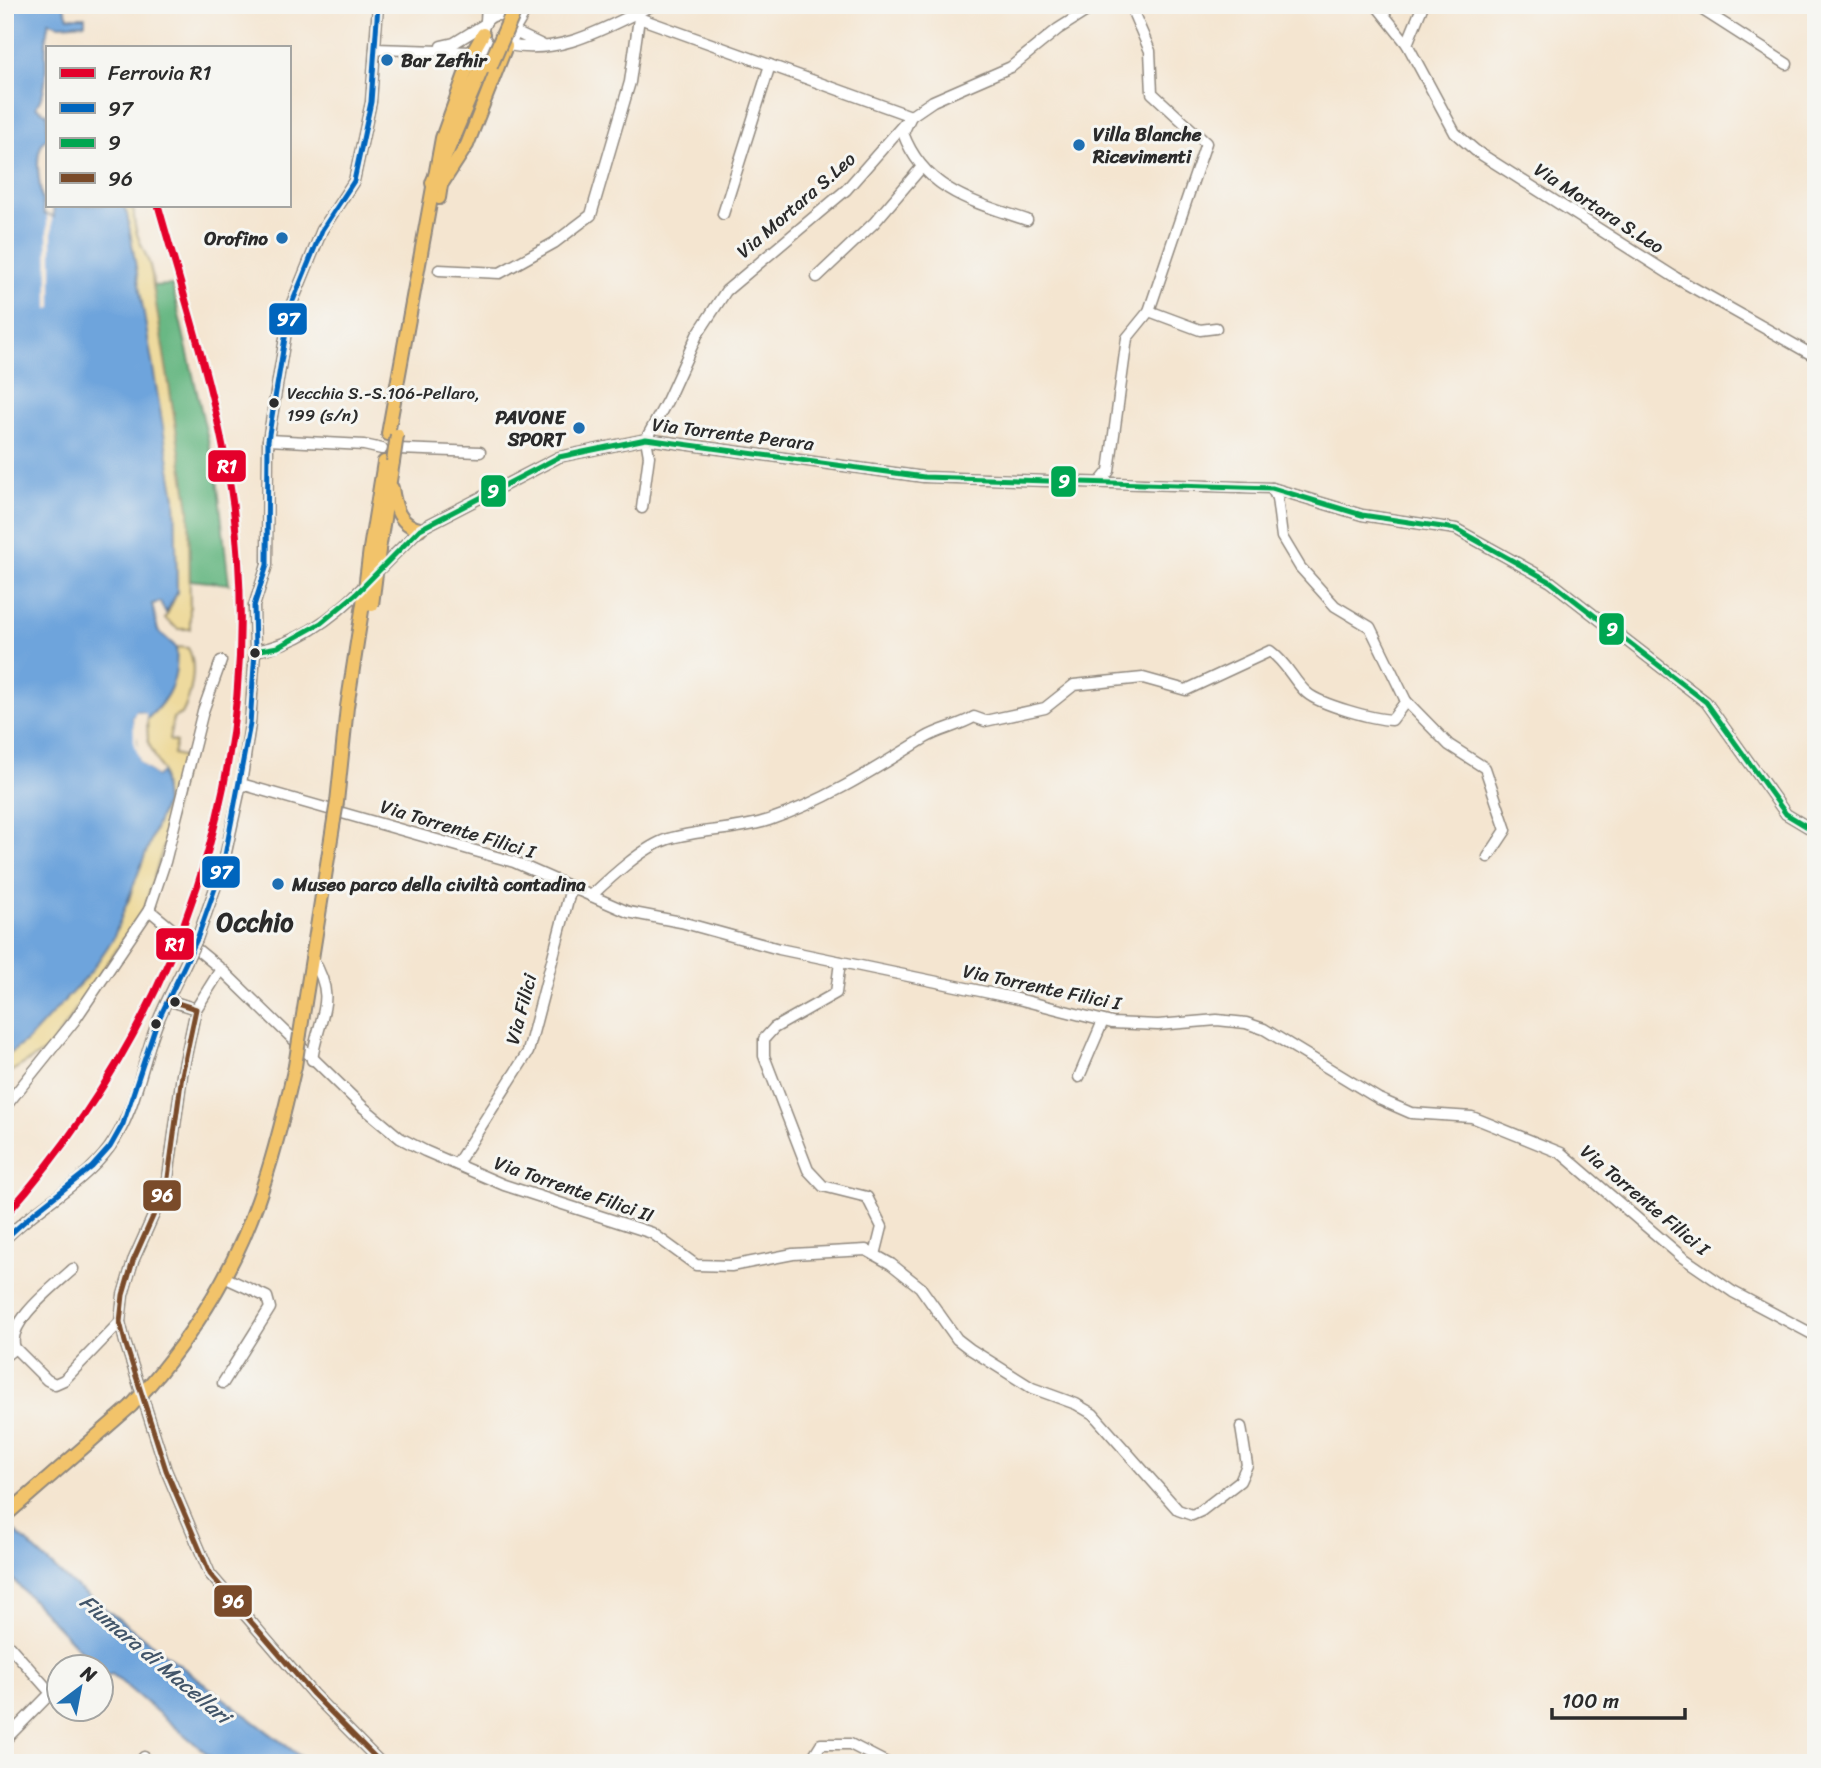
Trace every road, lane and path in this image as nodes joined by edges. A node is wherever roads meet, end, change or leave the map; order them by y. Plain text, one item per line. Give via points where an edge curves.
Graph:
1 (377, 5) edge
2 (487, 5) edge
3 (653, 5) edge
4 (1096, 5) edge
5 (1130, 5) edge
6 (1376, 5) edge
7 (1423, 5) edge
8 (1695, 5) edge
9 (517, 6) edge
10 (638, 15) junction
11 (515, 30) junction
12 (486, 31) junction
13 (1407, 44) junction
14 (507, 45) junction
15 (549, 48) junction
16 (375, 49) junction
17 (427, 49) junction
18 (472, 52) junction
19 (1787, 64) dead end
20 (770, 65) junction
21 (911, 116) junction
22 (921, 168) junction
23 (437, 184) junction
24 (723, 214) dead end
25 (1027, 220) dead end
26 (439, 270) dead end
27 (817, 278) dead end
28 (1149, 311) junction
29 (1216, 328) dead end
30 (1816, 357) edge
31 (646, 439) junction
32 (268, 440) junction
33 (398, 449) dead end
34 (480, 452) dead end
35 (386, 458) junction
36 (390, 477) junction
37 (1100, 482) junction
38 (1272, 488) junction
39 (642, 508) dead end
40 (415, 528) junction
41 (375, 550) junction
42 (255, 651) junction
43 (221, 661) dead end
44 (1406, 701) junction
45 (241, 785) junction
46 (1816, 832) edge
47 (1488, 857) dead end
48 (571, 888) junction
49 (591, 896) junction
50 (149, 909) junction
51 (840, 962) junction
52 (221, 969) junction
53 (316, 975) junction
54 (169, 1000) junction
55 (196, 1009) junction
56 (1103, 1020) junction
57 (312, 1060) junction
58 (1079, 1077) dead end
59 (5, 1107) edge
60 (457, 1164) junction
61 (5, 1240) edge
62 (875, 1255) junction
63 (73, 1269) dead end
64 (226, 1279) junction
65 (120, 1322) junction
66 (1816, 1336) edge
67 (15, 1348) junction
68 (5, 1356) edge
69 (223, 1383) dead end
70 (1241, 1427) dead end
71 (5, 1516) edge
72 (5, 1641) edge
73 (5, 1740) edge
74 (139, 1763) edge
75 (151, 1763) edge
76 (381, 1763) edge
77 (809, 1763) edge
78 (887, 1763) edge

1 - 16 street
2 - 12 street
3 - 10 street
4 - 21 street, Via Mortara S.Leo via 1010,67 933,101
5 - 28 street via 1150,51 1153,93 1206,143
6 - 13 street, Via Mortara S.Leo
7 - 13 street
8 - 19 street
9 - 11 street
9 - 23 highway via 487,64
10 - 15 street
10 - 20 street
10 - 26 street via 630,82 591,215 554,243 500,273
11 - 12 street via 503,15 492,16
11 - 14 street
11 - 15 street
12 - 14 street
12 - 17 street
12 - 18 main road
13 - 30 street, Via Mortara S.Leo via 1455,133 1476,150 1676,278
14 - 15 street
14 - 23 main road via 467,145
16 - 17 street
16 - 32 street via 371,102 354,181 322,230 290,308
17 - 18 street
18 - 23 main road via 442,138
20 - 21 street
20 - 24 street
21 - 22 street via 903,133
21 - 31 street, Via Mortara S.Leo via 846,190 726,291 697,335
22 - 25 street via 934,182
22 - 27 street via 874,223
23 - 35 main road
28 - 29 street via 1200,330
28 - 37 street via 1127,338 1109,471
31 - 37 street, Via Torrente Perara via 924,477
31 - 39 street via 649,456
31 - 40 street, Via Torrente Perara via 559,457
32 - 35 street via 364,445
32 - 42 street via 267,565 254,606
33 - 34 street
35 - 36 main road
35 - 41 main road
36 - 40 main road via 398,512
36 - 41 main road
37 - 38 street, Via Torrente Perara
38 - 44 street via 1282,537 1300,566 1335,606 1370,626
38 - 46 street, Via Torrente Perara via 1362,515 1456,528 1551,582 1706,702 1786,814
40 - 42 street, Via Torrente Perara via 356,594 321,623 278,647
41 - 53 main road, bridge via 347,707 346,742 312,958
42 - 45 street
43 - 50 street
44 - 47 street via 1449,744 1485,768 1506,830
44 - 49 street via 1392,720 1371,719 1308,694 1285,662 1270,651 1186,690 1143,678 1074,685 1045,708 985,721 974,717 929,736 888,764 767,821 666,840 615,873
45 - 48 street, Via Torrente Filici I via 514,862
45 - 54 street, bridge via 223,866
48 - 49 street, Via Torrente Filici I
48 - 60 street, Via Filici via 528,1052
49 - 51 street, Via Torrente Filici I via 628,912
50 - 52 street, Via Torrente Filici II
50 - 59 street via 75,1021
51 - 56 street, Via Torrente Filici I
51 - 62 street via 836,993 774,1028 764,1039 764,1056 808,1170 823,1186 867,1198 882,1227
52 - 55 street
52 - 57 street, Via Torrente Filici II
53 - 57 street via 326,1007
53 - 64 main road, bridge via 261,1198
54 - 55 street
54 - 61 street via 156,1025 123,1125 110,1147
55 - 65 street via 167,1185 134,1261
56 - 58 street
56 - 66 street, Via Torrente Filici I via 1158,1025 1217,1020 1246,1023 1411,1113 1472,1117 1524,1136 1576,1163 1682,1257 1733,1292
57 - 60 street, Via Torrente Filici II via 400,1138
60 - 62 street, Via Torrente Filici II via 504,1185 652,1233 696,1265 731,1266 793,1254 866,1250
62 - 70 street, Via Torrente Filici II via 920,1287 957,1339 1032,1388 1093,1414 1178,1510 1192,1515 1240,1481 1247,1465
63 - 67 street via 19,1321
64 - 69 street via 267,1297 270,1308
64 - 71 main road, bridge via 187,1340 131,1406
65 - 67 street via 55,1384
65 - 76 street via 149,1425 210,1574
67 - 68 street
72 - 73 street via 51,1693
74 - 75 street via 144,1757
77 - 78 street via 821,1744 850,1744

